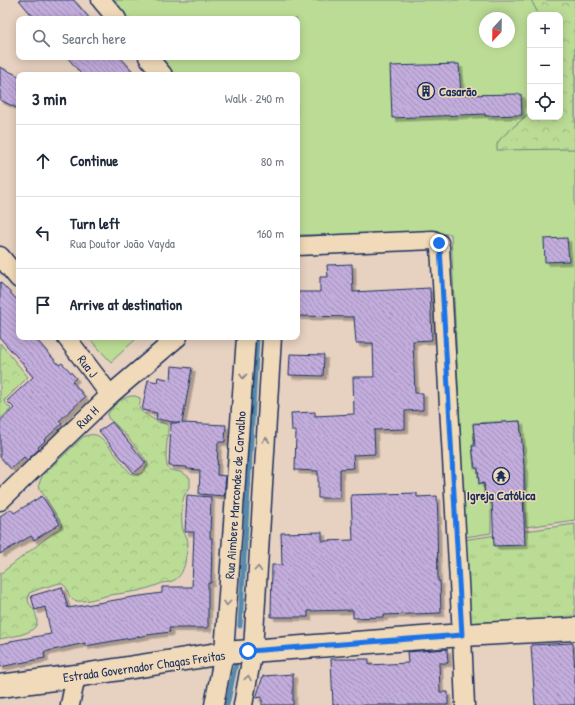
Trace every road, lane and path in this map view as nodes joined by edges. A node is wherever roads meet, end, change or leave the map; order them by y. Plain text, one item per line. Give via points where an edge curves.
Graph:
1 (101, 0) edge
2 (114, 16) edge
3 (150, 60) edge
4 (160, 72) edge
5 (300, 246) edge
6 (0, 256) edge
7 (16, 275) edge
8 (68, 340) edge
9 (174, 340) edge
10 (246, 340) edge
11 (272, 340) edge
12 (110, 395) junction
13 (0, 501) edge
14 (575, 629) edge
15 (462, 635) junction
16 (253, 650) junction
17 (224, 653) junction
18 (76, 676) junction
19 (0, 686) edge
20 (70, 705) edge
21 (214, 705) edge
22 (244, 705) edge
23 (465, 705) edge

1 - 2 street
3 - 4 street
5 - 15 street via 433,240 439,243
6 - 7 street
8 - 12 street, Rua J
9 - 12 street, Rua H
10 -> 17 street, Rua Aimbere Marcondes de Carvalho
16 -> 11 street, Rua Aimbere Marcondes de Carvalho
12 - 13 street, Rua H
14 - 15 main road, Estrada Governador Chagas Freitas
15 - 16 main road, Estrada Governador Chagas Freitas
15 - 23 street
16 - 17 main road, Estrada Governador Chagas Freitas
22 -> 16 street, Rua Aimbere Marcondes de Carvalho
17 - 18 main road, Estrada Governador Chagas Freitas
17 - 21 street, Rua Aimbere Marcondes de Carvalho
18 - 19 main road, Estrada Governador Chagas Freitas
18 - 20 street

